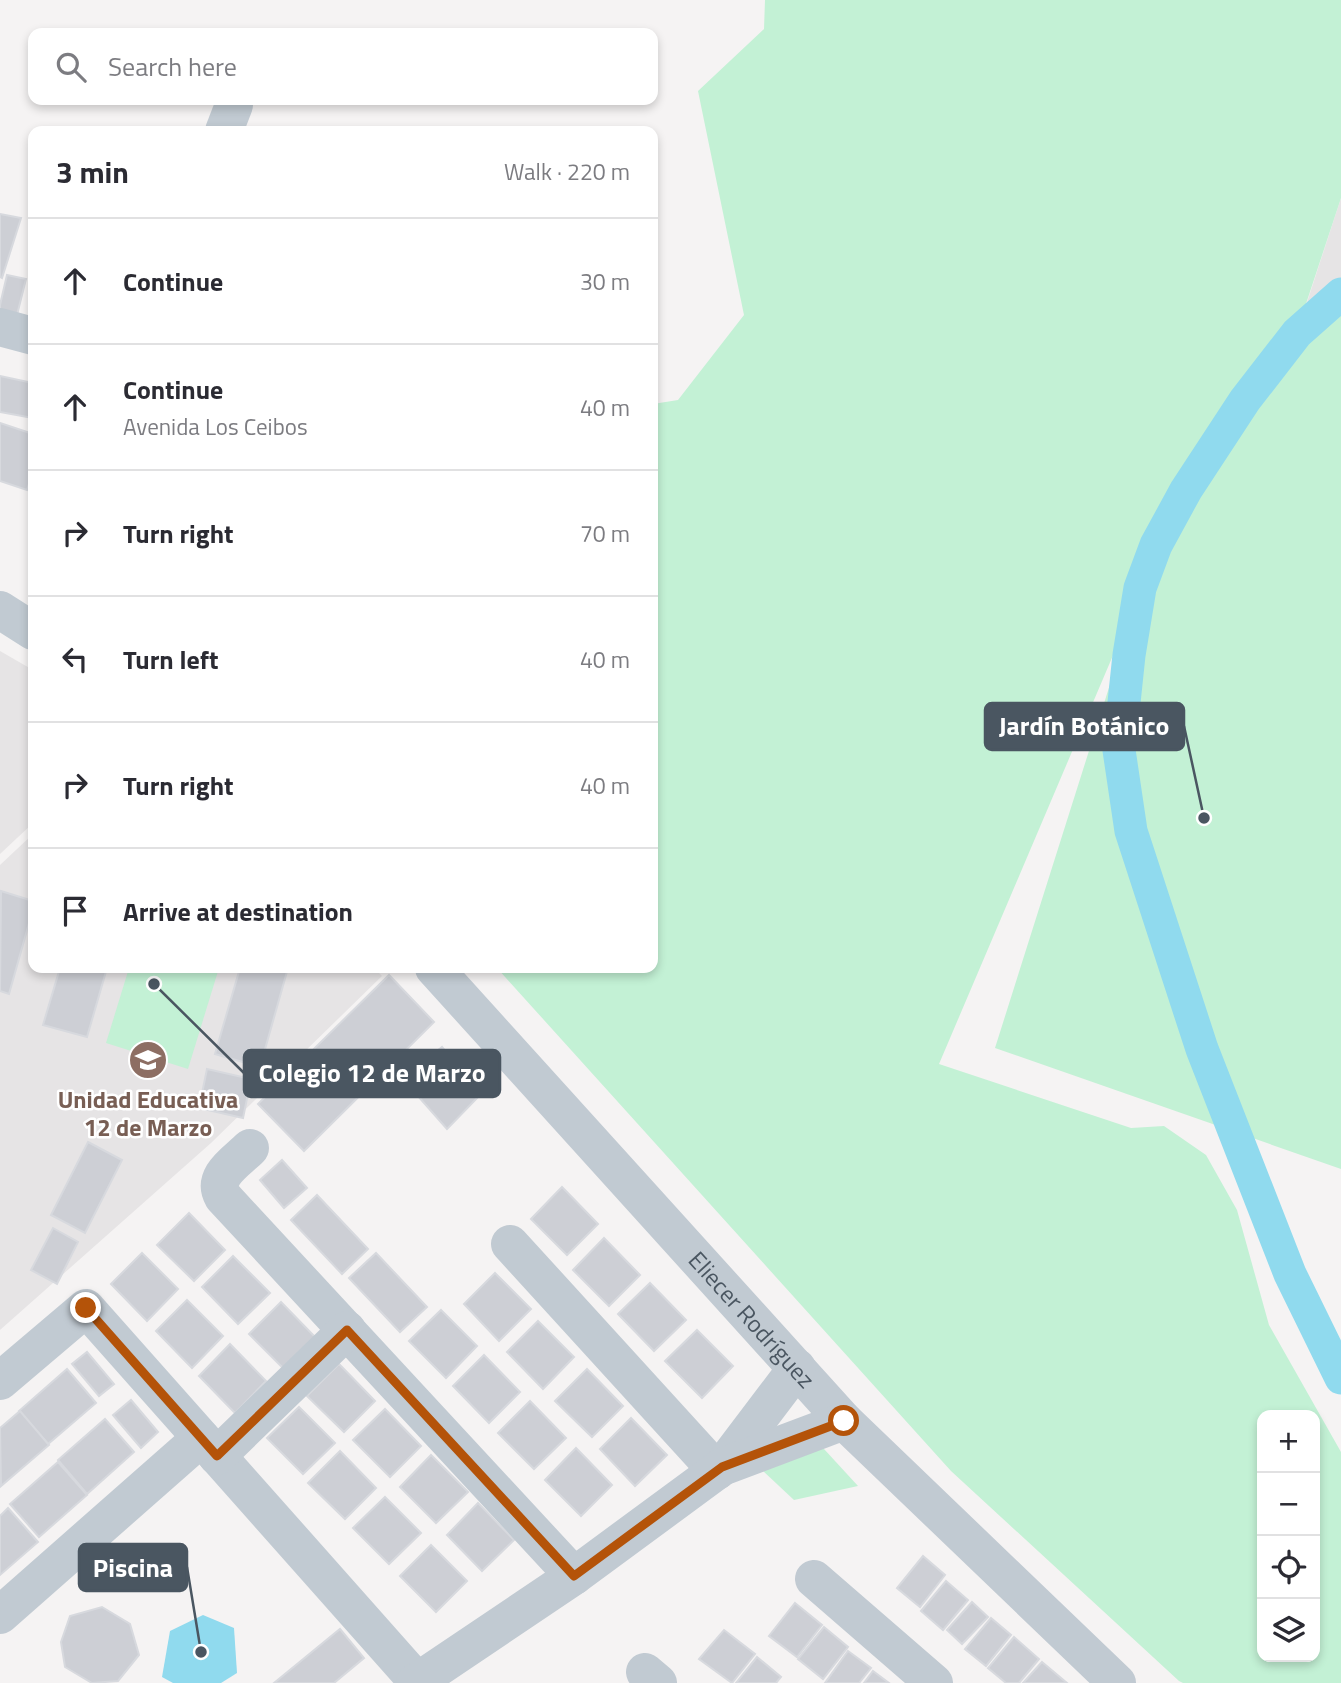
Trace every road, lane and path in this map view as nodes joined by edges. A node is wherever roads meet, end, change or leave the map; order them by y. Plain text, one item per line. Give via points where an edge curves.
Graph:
1 (0, 327) edge
2 (28, 335) edge
3 (0, 610) edge
4 (28, 628) edge
5 (439, 973) edge
6 (250, 1148) dead end
7 (510, 1244) dead end
8 (347, 1330) junction
9 (797, 1368) junction
10 (0, 1381) edge
11 (844, 1421) junction
12 (209, 1447) junction
13 (720, 1469) junction
14 (574, 1576) junction
15 (814, 1579) dead end
16 (0, 1615) edge
17 (416, 1682) edge
18 (934, 1683) edge
19 (1117, 1683) edge

1 - 2 street
3 - 4 street
5 - 9 street, Eliecer Rodríguez
6 - 8 street via 219,1178 220,1192
7 - 13 street
8 - 12 street
8 - 14 street
9 - 11 street, Eliecer Rodríguez
9 - 13 street
10 - 12 street via 86,1308
11 - 13 street
11 - 19 street, Eliecer Rodríguez
12 - 16 street
12 - 17 street
13 - 14 street
14 - 17 street
15 - 18 street

